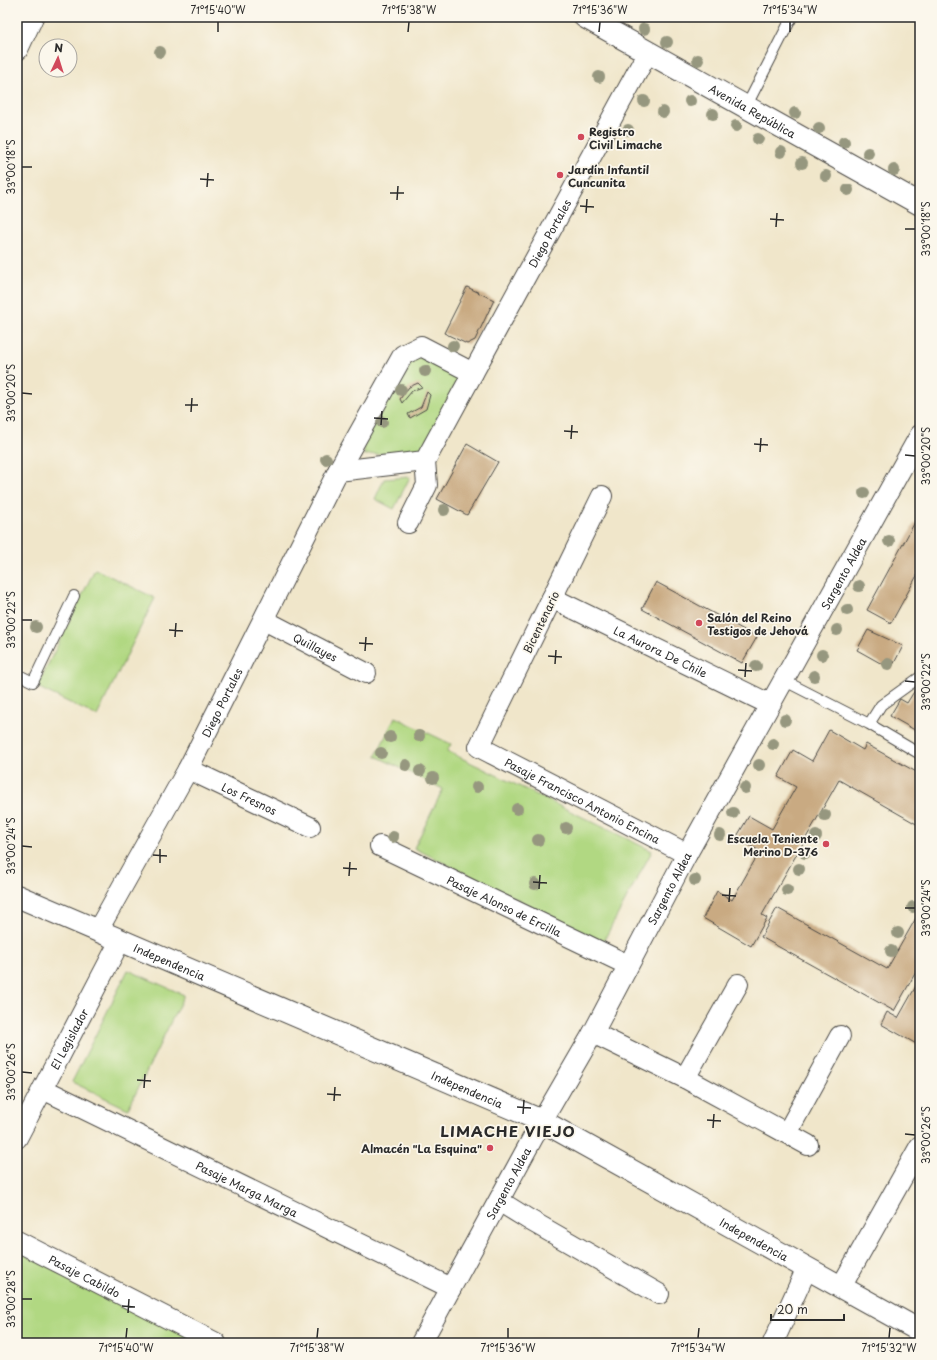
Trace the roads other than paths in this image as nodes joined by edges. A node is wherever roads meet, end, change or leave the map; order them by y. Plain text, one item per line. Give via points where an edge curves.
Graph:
1 (32, 17) edge
2 (585, 17) edge
3 (792, 17) edge
4 (17, 49) edge
5 (648, 52) junction
6 (746, 106) junction
7 (920, 204) edge
8 (473, 373) junction
9 (920, 434) edge
10 (425, 461) junction
11 (338, 471) junction
12 (602, 496) dead end
13 (408, 523) dead end
14 (74, 596) dead end
15 (552, 598) junction
16 (264, 620) junction
17 (366, 673) dead end
18 (17, 674) edge
19 (920, 677) edge
20 (783, 680) junction
21 (769, 704) junction
22 (869, 724) junction
23 (479, 747) joint
24 (920, 754) edge
25 (188, 769) junction
26 (310, 827) dead end
27 (380, 846) dead end
28 (687, 854) junction
29 (17, 896) edge
30 (98, 930) junction
31 (120, 940) junction
32 (628, 965) junction
33 (738, 984) dead end
34 (593, 1033) junction
35 (840, 1036) dead end
36 (684, 1078) junction
37 (44, 1089) junction
38 (542, 1121) junction
39 (787, 1133) junction
40 (17, 1138) edge
41 (808, 1145) dead end
42 (920, 1146) edge
43 (499, 1201) junction
44 (17, 1241) edge
45 (807, 1268) junction
46 (841, 1287) junction
47 (452, 1288) junction
48 (659, 1294) dead end
49 (920, 1331) edge
50 (429, 1340) edge
51 (216, 1343) edge
52 (773, 1343) edge

1 - 4 main road
2 - 5 main road, Avenida República
3 - 6 lane
5 - 6 main road, Avenida República
5 - 8 street, Diego Portales
6 - 7 main road, Avenida República
8 - 10 street, Diego Portales
8 - 11 street, Diego Portales via 420,346 403,355
9 - 20 street, Sargento Aldea
10 - 11 street
10 - 13 street via 427,485
11 - 16 street, Diego Portales
12 - 15 street, Bicentenario
14 - 18 lane via 34,682
15 - 21 street, La Aurora De Chile
15 - 23 street, Bicentenario
16 - 17 street, Quillayes
16 - 25 street, Diego Portales
19 - 22 lane via 881,705
20 - 21 street, Sargento Aldea
20 - 22 lane
21 - 28 street, Sargento Aldea
22 - 24 lane
23 - 28 street, Pasaje Francisco Antonio Encina
25 - 26 street, Los Fresnos
25 - 30 street, Diego Portales
27 - 32 street, Pasaje Alonso de Ercilla
28 - 32 street, Sargento Aldea
29 - 30 main road, Independencia
30 - 31 main road, Independencia
31 - 37 street, El Legislador
31 - 38 main road, Independencia
32 - 34 street, Sargento Aldea
33 - 36 street
34 - 36 street
34 - 38 street, Sargento Aldea
35 - 39 street
36 - 39 street
37 - 40 street, El Legislador
37 - 47 street, Pasaje Marga Marga
38 - 43 street, Sargento Aldea
38 - 45 main road, Independencia
39 - 41 street
42 - 46 street
43 - 47 street, Sargento Aldea
43 - 48 street
44 - 51 street, Pasaje Cabildo
45 - 46 main road, Independencia
45 - 52 street
46 - 49 main road, Independencia
47 - 50 street, Sargento Aldea

